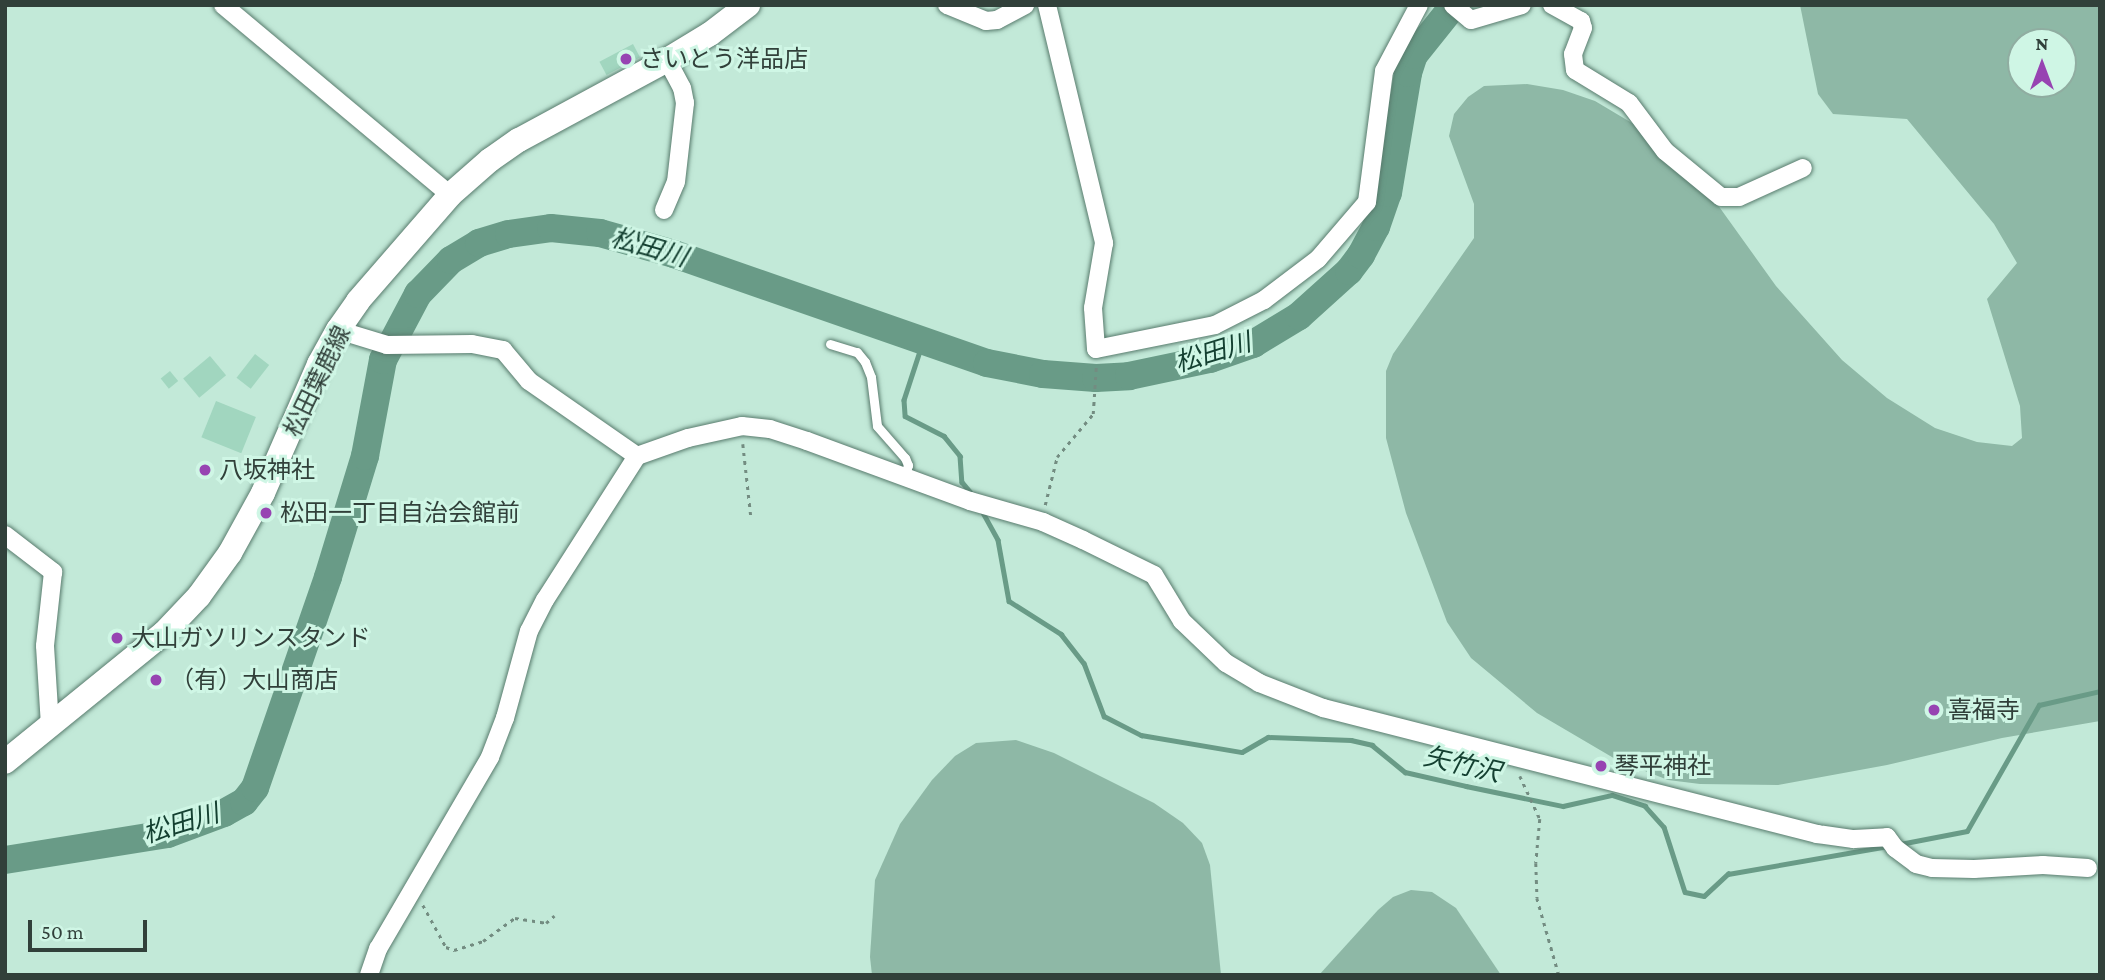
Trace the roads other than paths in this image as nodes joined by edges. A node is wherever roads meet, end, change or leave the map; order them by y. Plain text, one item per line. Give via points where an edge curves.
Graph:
1 (223, 5) edge
2 (748, 5) edge
3 (947, 5) edge
4 (1025, 5) edge
5 (1047, 5) edge
6 (1419, 5) edge
7 (1453, 5) edge
8 (1522, 5) edge
9 (1552, 5) edge
10 (667, 60) junction
11 (1803, 168) dead end
12 (450, 195) junction
13 (664, 210) dead end
14 (338, 330) junction
15 (830, 344) dead end
16 (637, 456) junction
17 (904, 478) junction
18 (5, 535) edge
19 (50, 724) junction
20 (5, 762) edge
21 (2088, 868) dead end
22 (369, 975) edge

1 - 12 street
2 - 10 main road, 松田葉鹿線
3 - 4 street via 992,21
5 - 6 street via 1104,243 1093,308 1096,349 1215,326 1264,300 1318,259 1367,202 1384,71
7 - 8 street via 1471,20
9 - 11 street via 1581,21 1583,28 1573,54 1575,70 1629,103 1665,151 1721,197 1739,197
10 - 12 main road, 松田葉鹿線 via 519,140
10 - 13 street via 685,103 677,182
12 - 14 main road, 松田葉鹿線
14 - 16 street via 387,345 472,344 503,350 529,381
14 - 19 main road, 松田葉鹿線 via 258,503 199,596 164,633
15 - 17 lane via 857,352 865,362 877,426 905,458
16 - 17 street via 739,427 770,429
16 - 22 street via 545,600 529,631 490,757 379,949
17 - 21 street via 1043,522 1154,575 1182,621 1226,663 1259,683 1322,708 1816,834 1886,837 1916,864 1932,868
18 - 19 street via 53,572 45,646
19 - 20 main road, 松田葉鹿線

